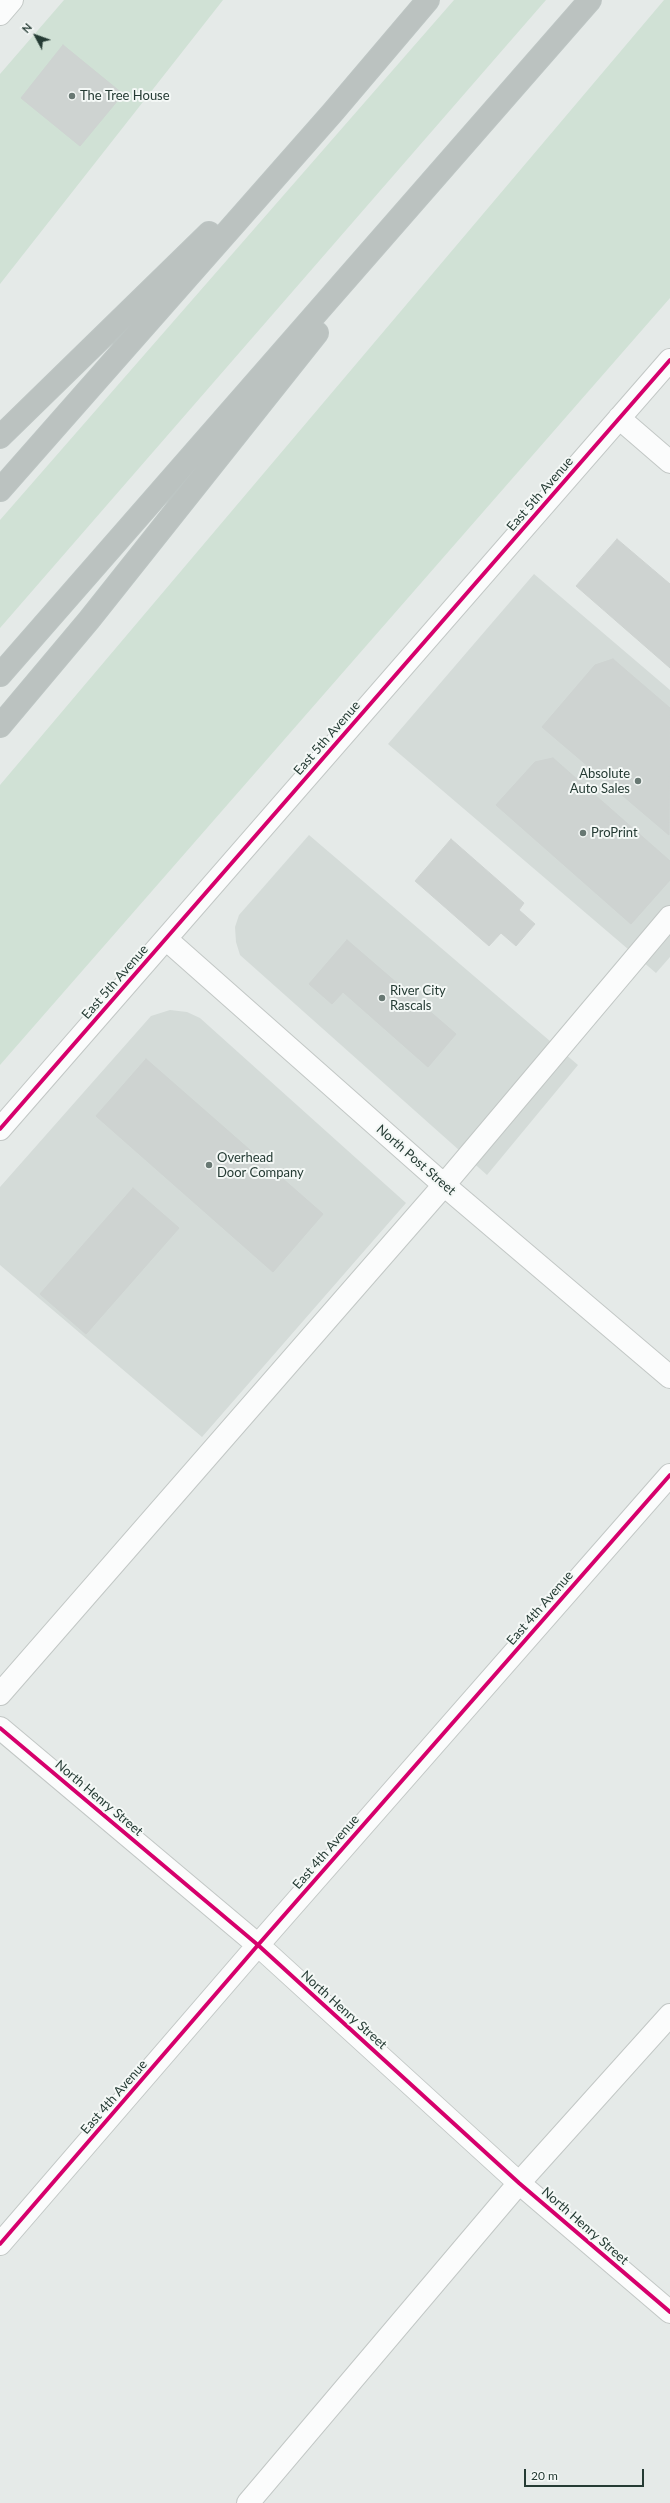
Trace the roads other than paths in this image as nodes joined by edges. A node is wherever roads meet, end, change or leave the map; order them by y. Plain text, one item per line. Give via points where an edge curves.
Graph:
1 (12, 0) edge
2 (428, 0) edge
3 (590, 0) edge
4 (0, 14) edge
5 (512, 89) junction
6 (333, 112) junction
7 (670, 360) edge
8 (619, 418) junction
9 (0, 437) edge
10 (670, 462) edge
11 (0, 490) edge
12 (0, 675) edge
13 (0, 726) edge
14 (670, 917) edge
15 (166, 939) junction
16 (0, 1129) edge
17 (444, 1185) junction
18 (670, 1376) edge
19 (670, 1475) edge
20 (0, 1694) edge
21 (0, 1728) edge
22 (258, 1945) junction
23 (670, 2015) edge
24 (519, 2183) junction
25 (0, 2244) edge
26 (670, 2312) edge
27 (248, 2503) edge

1 - 4 street
2 - 6 highway
3 - 5 highway
5 - 12 highway
5 - 13 highway via 89,620
6 - 9 highway
6 - 11 highway
7 - 8 street, East 5th Avenue
8 - 10 street
8 - 15 street, East 5th Avenue
14 - 17 street
15 - 16 street, East 5th Avenue
15 - 17 street, North Post Street
17 - 18 street, North Post Street
17 - 20 street
19 - 22 street, East 4th Avenue
21 - 22 street, North Henry Street
22 - 24 street, North Henry Street
22 - 25 street, East 4th Avenue
23 - 24 street
24 - 26 street, North Henry Street
24 - 27 street

